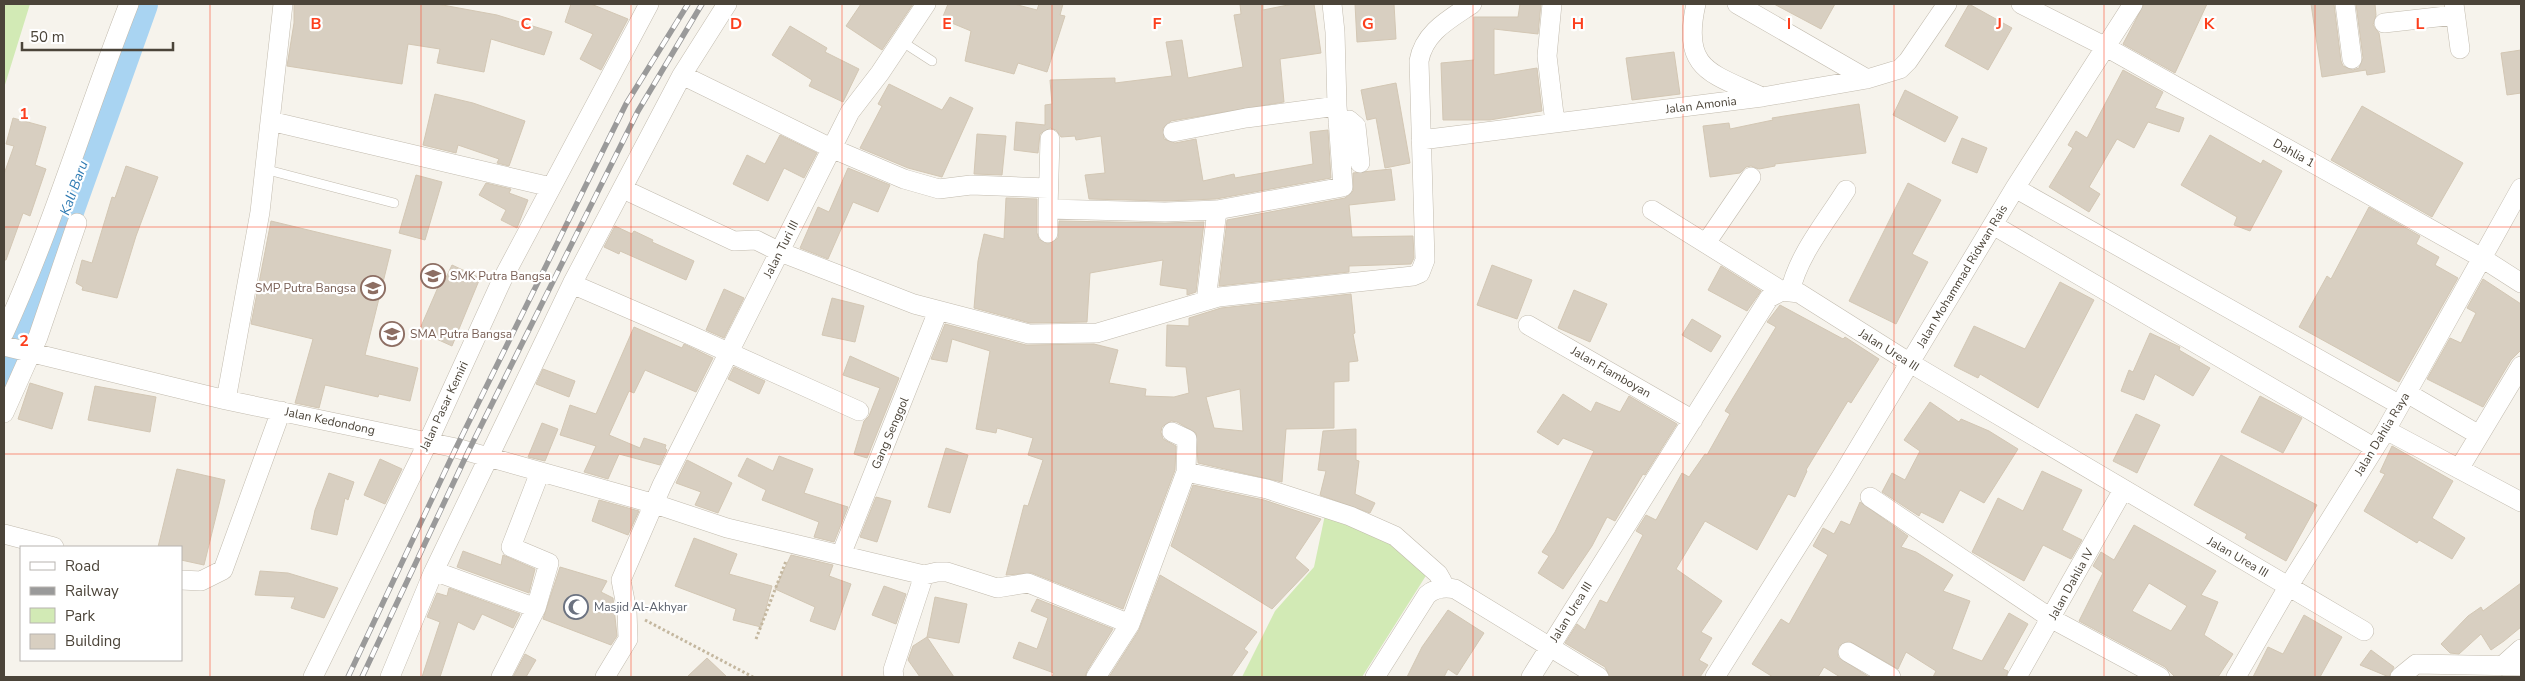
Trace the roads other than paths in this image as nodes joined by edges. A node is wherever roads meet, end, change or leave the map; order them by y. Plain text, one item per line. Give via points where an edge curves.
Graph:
1 (129, 4) edge
2 (283, 4) edge
3 (649, 4) edge
4 (728, 4) edge
5 (1332, 4) edge
6 (1472, 4) edge
7 (1552, 4) edge
8 (1696, 4) edge
9 (1737, 4) edge
10 (1947, 4) edge
11 (2022, 4) edge
12 (2133, 4) edge
13 (2345, 4) edge
14 (922, 5) edge
15 (2454, 9) edge
16 (2384, 23) dead end
17 (900, 41) junction
18 (2106, 47) junction
19 (2460, 49) dead end
20 (2352, 59) dead end
21 (932, 60) dead end
22 (682, 75) junction
23 (1868, 80) junction
24 (1762, 97) junction
25 (1337, 114) junction
26 (270, 121) junction
27 (1555, 123) junction
28 (1173, 132) dead end
29 (1050, 139) dead end
30 (1421, 140) junction
31 (831, 148) junction
32 (1360, 163) dead end
33 (264, 169) junction
34 (1751, 177) dead end
35 (551, 187) junction
36 (1048, 188) junction
37 (2015, 188) junction
38 (2521, 188) edge
39 (623, 189) junction
40 (1846, 190) dead end
41 (394, 202) dead end
42 (1048, 209) junction
43 (1216, 210) junction
44 (1652, 210) dead end
45 (77, 223) dead end
46 (1993, 225) junction
47 (1048, 233) dead end
48 (1706, 243) junction
49 (780, 252) junction
50 (2482, 258) junction
51 (2521, 283) edge
52 (572, 284) junction
53 (1786, 291) junction
54 (1206, 301) junction
55 (938, 310) junction
56 (1528, 325) dead end
57 (4, 341) edge
58 (30, 352) junction
59 (728, 353) junction
60 (1910, 363) junction
61 (2521, 366) edge
62 (2403, 399) junction
63 (226, 400) junction
64 (281, 411) junction
65 (859, 411) dead end
66 (4, 413) edge
67 (1693, 420) junction
68 (2386, 430) junction
69 (1172, 432) dead end
70 (2479, 435) junction
71 (428, 442) junction
72 (2375, 448) junction
73 (490, 458) junction
74 (2459, 469) junction
75 (540, 472) junction
76 (1186, 472) junction
77 (2124, 490) junction
78 (1870, 497) dead end
79 (2521, 502) edge
80 (655, 504) junction
81 (4, 534) edge
82 (50, 546) edge
83 (841, 555) junction
84 (434, 571) junction
85 (924, 574) junction
86 (182, 580) edge
87 (2288, 587) junction
88 (1439, 589) junction
89 (536, 608) junction
90 (2052, 619) junction
91 (1130, 624) junction
92 (2364, 631) dead end
93 (1549, 646) junction
94 (2521, 649) edge
95 (1848, 652) dead end
96 (2502, 666) junction
97 (2521, 666) edge
98 (891, 675) edge
99 (313, 677) edge
100 (390, 677) edge
101 (501, 677) edge
102 (605, 677) edge
103 (1096, 677) edge
104 (1375, 677) edge
105 (1531, 677) edge
106 (1599, 677) edge
107 (1715, 677) edge
108 (1891, 677) edge
109 (2017, 677) edge
110 (2160, 677) edge
111 (2236, 677) edge
112 (2400, 677) edge

1 - 57 street
2 - 26 street
3 - 35 street, Jalan Pasar Kemiri
4 - 22 street
5 - 25 street
6 - 30 street via 1433,32 1421,50
7 - 27 street via 1547,56
8 - 24 street via 1690,29 1699,61 1709,72
9 - 23 street
10 - 23 street, Jalan Amonia via 1900,69
11 - 18 street, Dahlia 1
12 - 18 street, Jalan Mohammad Ridwan Rais
13 - 20 street
14 - 17 street, Jalan Turi III
15 - 16 street
15 - 19 street
17 - 21 lane
17 - 31 street, Jalan Turi III via 850,112
18 - 37 street, Jalan Mohammad Ridwan Rais
18 - 50 street, Dahlia 1
22 - 31 street
22 - 39 street
23 - 24 street, Jalan Amonia
24 - 27 street, Jalan Amonia
25 - 28 street via 1246,118
25 - 32 street via 1356,126
25 - 43 street via 1343,186
26 - 33 street
26 - 35 street
27 - 30 street, Jalan Amonia
29 - 36 street
30 - 54 street via 1424,260 1420,273
31 - 36 street via 939,190 971,185
31 - 49 street, Jalan Turi III
33 - 41 lane
33 - 63 street via 260,212
34 - 48 street
35 - 71 street, Jalan Pasar Kemiri via 502,280
36 - 42 street
37 - 46 street, Jalan Mohammad Ridwan Rais
37 - 62 street
38 - 50 street, Jalan Dahlia Raya
39 - 49 street via 734,241 756,240
39 - 52 street
40 - 53 street
42 - 43 street
42 - 47 street
43 - 54 street
44 - 48 street
45 - 58 street
46 - 60 street, Jalan Mohammad Ridwan Rais
46 - 72 street
48 - 53 street
49 - 55 street via 914,304
49 - 59 street, Jalan Turi III
50 - 51 street, Dahlia 1
50 - 62 street, Jalan Dahlia Raya
52 - 59 street
52 - 73 street
53 - 60 street, Jalan Urea III via 1799,293
53 - 67 street, Jalan Urea III via 1769,298
54 - 55 street via 1087,333 1029,334
55 - 83 street, Gang Senggol
56 - 67 street, Jalan Flamboyan
57 - 58 street, Jalan Kedondong
58 - 63 street, Jalan Kedondong
58 - 66 street
59 - 65 street
59 - 80 street, Jalan Turi III
60 - 77 street, Jalan Urea III
60 - 107 street, Jalan Mohammad Ridwan Rais
61 - 70 street
62 - 68 street, Jalan Dahlia Raya
62 - 70 street
63 - 64 street, Jalan Kedondong
64 - 71 street, Jalan Kedondong
64 - 86 street via 223,570 201,581
67 - 93 street, Jalan Urea III
68 - 72 street, Jalan Dahlia Raya
68 - 74 street
69 - 76 street via 1187,439
70 - 74 street
71 - 73 street, Jalan Kedondong
71 - 99 street, Jalan Pasar Kemiri
72 - 87 street, Jalan Dahlia Raya
73 - 75 street, Jalan Kedondong
73 - 84 street
74 - 79 street
75 - 80 street, Jalan Kedondong
75 - 89 street via 511,547 549,563
76 - 88 street via 1267,489 1350,516 1395,536 1438,574 1442,581
76 - 91 street
77 - 87 street, Jalan Urea III
77 - 90 street, Jalan Dahlia IV
78 - 90 street
80 - 83 street, Jalan Kedondong via 727,528
80 - 102 street, Jalan Turi III via 621,580 628,639
81 - 82 street
83 - 85 street, Jalan Kedondong
84 - 89 street
84 - 100 street
85 - 91 street, Jalan Kedondong via 947,572 996,588 1028,583
85 - 98 street
87 - 92 street, Jalan Urea III
87 - 111 street, Jalan Dahlia Raya
88 - 93 street via 1455,589
88 - 104 street via 1427,595
89 - 101 street
90 - 109 street, Jalan Dahlia IV
90 - 110 street
91 - 103 street
93 - 105 street, Jalan Urea III
93 - 106 street
94 - 96 street
95 - 108 street
96 - 97 street
96 - 112 street via 2416,664

